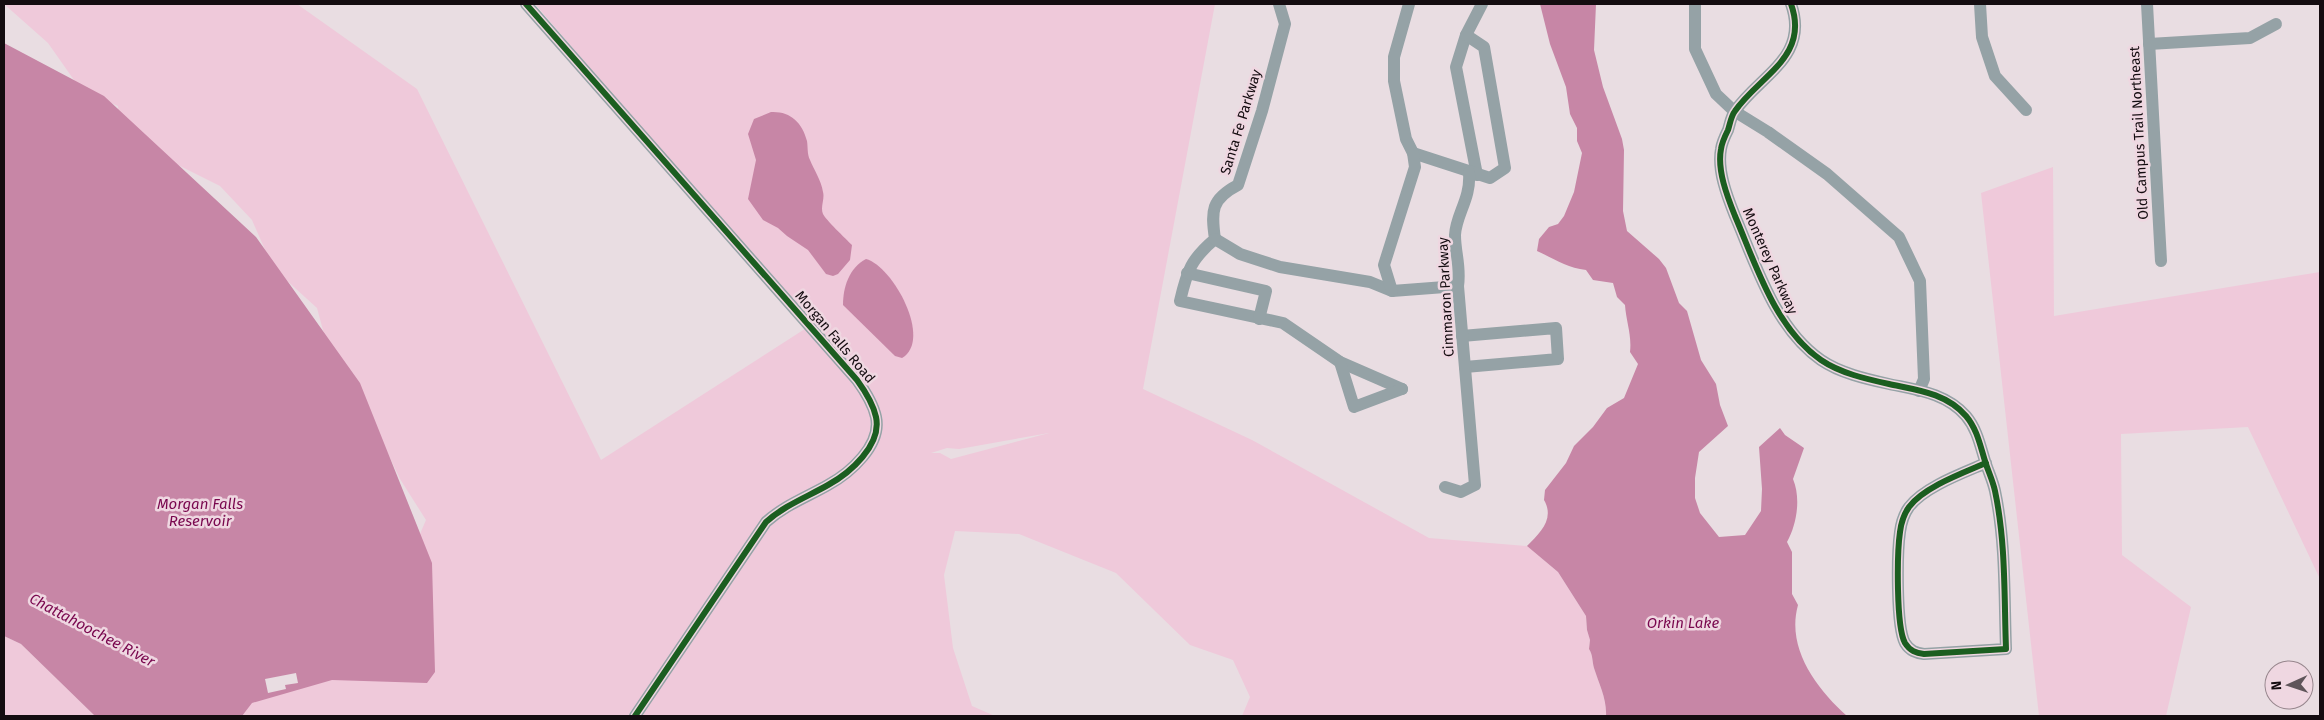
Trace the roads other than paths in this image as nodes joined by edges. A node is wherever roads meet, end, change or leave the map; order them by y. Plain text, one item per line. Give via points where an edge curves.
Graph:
1 (526, 4) edge
2 (1279, 4) edge
3 (1409, 4) edge
4 (1482, 4) edge
5 (1695, 4) edge
6 (1791, 4) edge
7 (1980, 4) edge
8 (2147, 4) edge
9 (2276, 24) dead end
10 (1466, 35) junction
11 (2149, 44) junction
12 (2026, 110) dead end
13 (1734, 111) junction
14 (1413, 153) junction
15 (1473, 174) junction
16 (1215, 239) junction
17 (2161, 261) dead end
18 (1187, 273) junction
19 (1458, 286) junction
20 (1392, 291) junction
21 (1259, 319) junction
22 (1462, 336) junction
23 (1340, 362) junction
24 (1465, 367) junction
25 (1919, 391) junction
26 (1986, 463) junction
27 (1445, 487) dead end
28 (635, 716) edge

1 - 28 street, Morgan Falls Road via 857,380 872,403 876,418 870,447 848,471 831,484 777,512 766,522
2 - 16 street, Santa Fe Parkway via 1285,24 1262,111 1238,185 1222,193 1214,207
3 - 14 street via 1394,57 1394,80 1406,139
4 - 10 street
5 - 13 street via 1696,49 1716,94
6 - 13 street, Monterey Parkway via 1794,30 1791,46 1782,63
7 - 12 street via 1982,37 1995,76
8 - 11 street, Old Campus Trail Northeast
9 - 11 street via 2250,38
10 - 15 street, Cimmaron Parkway via 1456,67
10 - 15 street via 1484,47 1505,168 1490,178
11 - 17 street, Old Campus Trail Northeast
13 - 25 street via 1827,174 1899,237 1920,280 1924,379
13 - 25 street, Monterey Parkway via 1721,149 1725,186 1745,239 1786,325 1821,360 1836,368
14 - 15 street
14 - 20 street via 1415,167 1384,265
15 - 19 street, Cimmaron Parkway via 1455,234 1460,272
16 - 18 street via 1200,252
16 - 20 street via 1240,254 1280,266 1370,282
18 - 21 street via 1180,301
18 - 21 street via 1266,291
19 - 20 street
19 - 22 street, Cimmaron Parkway
21 - 23 street via 1283,323
22 - 24 street, Cimmaron Parkway
22 - 24 street via 1556,328 1558,359
23 - 23 street via 1354,406 1402,389 1375,377
24 - 27 street, Cimmaron Parkway via 1475,485 1461,492
25 - 26 street, Monterey Parkway via 1942,398 1965,415 1978,436
26 - 26 street, Monterey Parkway via 1999,513 2006,649 1916,653 1905,643 1901,627 1898,556 1904,517 1909,506 1919,497

